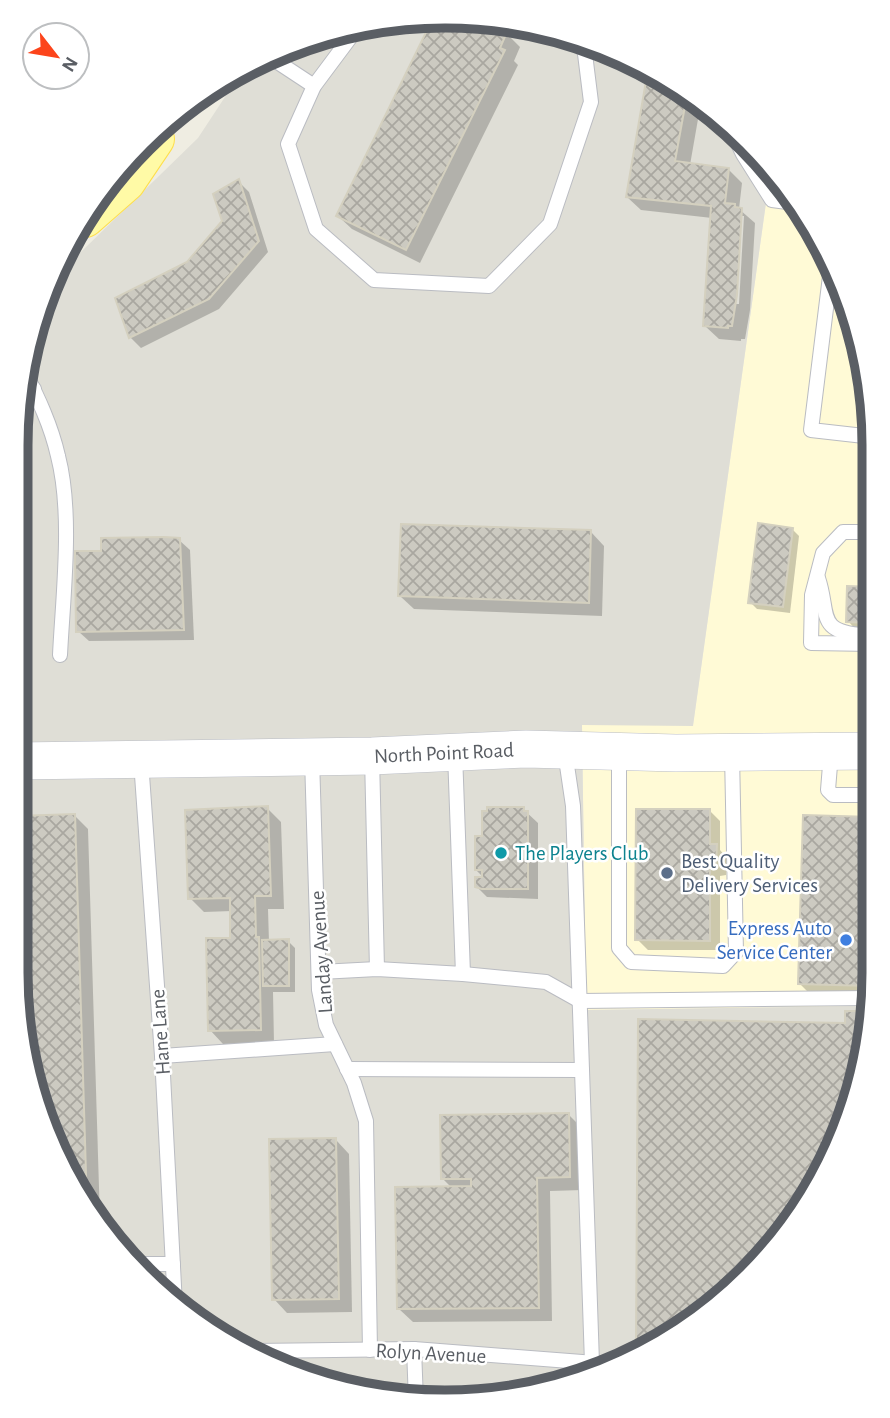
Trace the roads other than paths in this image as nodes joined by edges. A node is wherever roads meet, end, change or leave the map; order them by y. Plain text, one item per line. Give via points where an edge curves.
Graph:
1 (349, 39) edge
2 (584, 52) edge
3 (279, 63) edge
4 (314, 86) junction
5 (742, 152) edge
6 (140, 161) edge
7 (112, 194) edge
8 (784, 202) edge
9 (829, 283) edge
10 (34, 389) edge
11 (862, 436) edge
12 (862, 532) edge
13 (818, 578) junction
14 (862, 635) edge
15 (862, 644) edge
16 (61, 655) dead end
17 (564, 750) junction
18 (455, 751) junction
19 (831, 751) junction
20 (862, 751) edge
21 (619, 752) junction
22 (732, 752) junction
23 (312, 755) junction
24 (372, 756) junction
25 (141, 759) junction
26 (28, 761) edge
27 (862, 796) edge
28 (377, 970) junction
29 (320, 972) junction
30 (463, 974) junction
31 (861, 998) edge
32 (580, 1001) junction
33 (335, 1044) junction
34 (162, 1056) junction
35 (347, 1069) junction
36 (582, 1070) junction
37 (146, 1264) edge
38 (173, 1264) junction
39 (174, 1291) edge
40 (414, 1349) junction
41 (370, 1350) junction
42 (269, 1351) edge
43 (592, 1363) joint
44 (416, 1389) edge

1 - 4 lane
2 - 4 lane via 591,102 550,224 489,286 374,280 316,229 288,144
3 - 4 lane
5 - 8 lane via 772,200
6 - 7 main road
9 - 11 lane via 811,430
10 - 16 lane via 59,457 66,502
12 - 13 lane via 843,532 823,553
13 - 14 lane via 826,618 845,634
13 - 15 lane via 812,595 811,643
17 - 18 street, North Point Road
17 - 21 street, North Point Road
17 - 32 lane via 573,806
18 - 24 street, North Point Road
18 - 30 lane
19 - 20 street, North Point Road
19 - 22 street, North Point Road
19 - 27 lane via 828,790 833,795
21 - 22 street, North Point Road
21 - 22 lane via 619,948 631,962 723,966 736,952
23 - 24 street, North Point Road
23 - 25 street, North Point Road
23 - 29 lane, Landay Avenue
24 - 28 lane
25 - 26 street, North Point Road
25 - 34 lane, Hane Lane
28 - 29 lane
28 - 30 lane
29 - 33 lane, Landay Avenue via 326,1025
30 - 32 lane via 546,982
31 - 32 lane
32 - 36 lane
33 - 34 lane
33 - 35 lane, Landay Avenue
34 - 38 lane, Hane Lane
35 - 36 lane
35 - 41 lane, Landay Avenue via 366,1121
36 - 43 lane
37 - 38 lane
38 - 39 lane, Hane Lane
40 - 41 lane, Rolyn Avenue
40 - 43 lane, Rolyn Avenue
40 - 44 lane
41 - 42 lane, Rolyn Avenue

